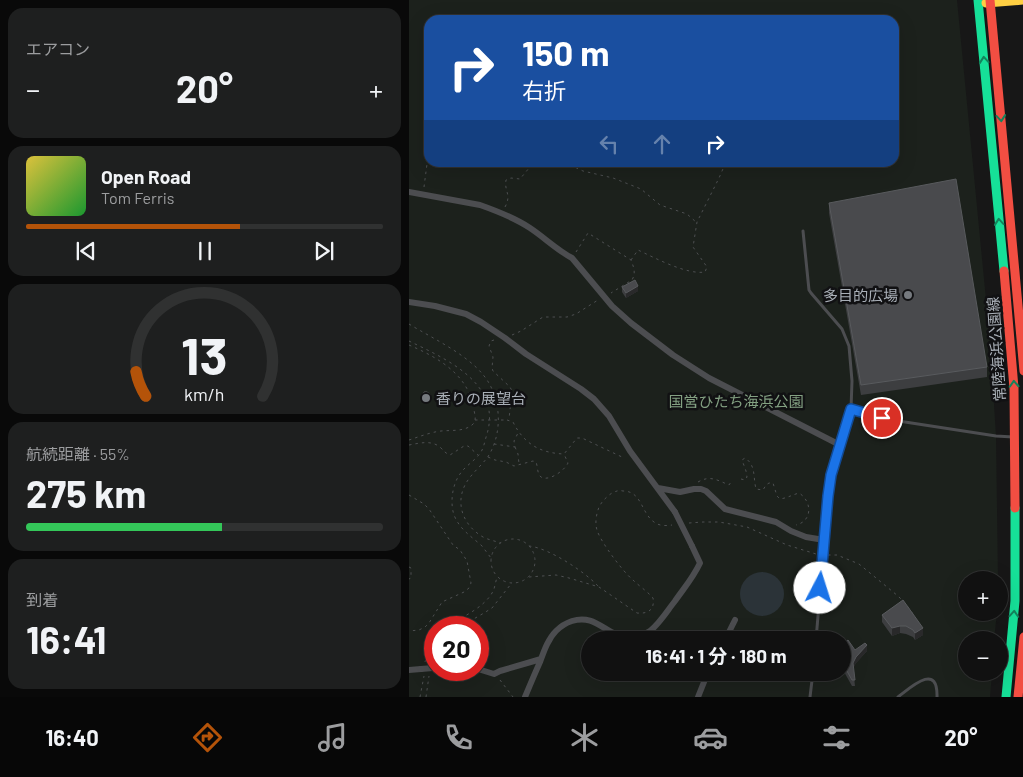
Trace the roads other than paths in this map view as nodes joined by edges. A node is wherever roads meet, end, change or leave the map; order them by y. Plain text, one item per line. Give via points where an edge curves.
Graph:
1 (1023, 0) edge
2 (990, 1) edge
3 (978, 2) edge
4 (409, 192) edge
5 (803, 231) dead end
6 (409, 302) edge
7 (1023, 371) edge
8 (851, 409) junction
9 (1015, 437) junction
10 (840, 445) junction
11 (657, 488) junction
12 (824, 540) junction
13 (1020, 556) edge
14 (735, 620) dead end
15 (730, 631) edge
16 (817, 631) edge
17 (1023, 637) edge
18 (541, 659) junction
19 (424, 669) edge
20 (409, 670) edge
21 (489, 672) edge
22 (704, 681) edge
23 (812, 681) edge
24 (525, 697) edge
25 (697, 697) edge
26 (810, 697) edge
27 (898, 697) edge
28 (937, 697) edge
29 (1006, 697) edge
30 (1018, 697) edge

1 - 2 main road
2 - 3 main road
2 -> 7 main road, 常陸海浜公園線
9 -> 3 main road, 常陸海浜公園線 via 1011,346
4 - 10 street via 480,205 528,227 572,258 612,306 673,355 709,378
5 - 8 lane via 809,290 842,329 849,346
6 - 11 street via 466,314 581,389 609,416
8 - 9 lane via 892,420
8 - 10 lane
9 - 13 main road, 常陸海浜公園線
10 - 12 lane via 831,475
11 - 12 street via 680,492 701,489 725,509 764,518 806,537
11 - 18 street, bridge via 675,512 700,563 693,577 664,616 643,635 623,637 582,618 556,631
12 - 16 lane
29 -> 13 main road, 常陸海浜公園線
14 - 15 street
17 - 30 main road
18 - 21 street via 494,674
18 - 24 street
19 - 20 street, bridge
22 - 25 street
23 - 26 lane
27 - 28 lane via 924,679 935,682

